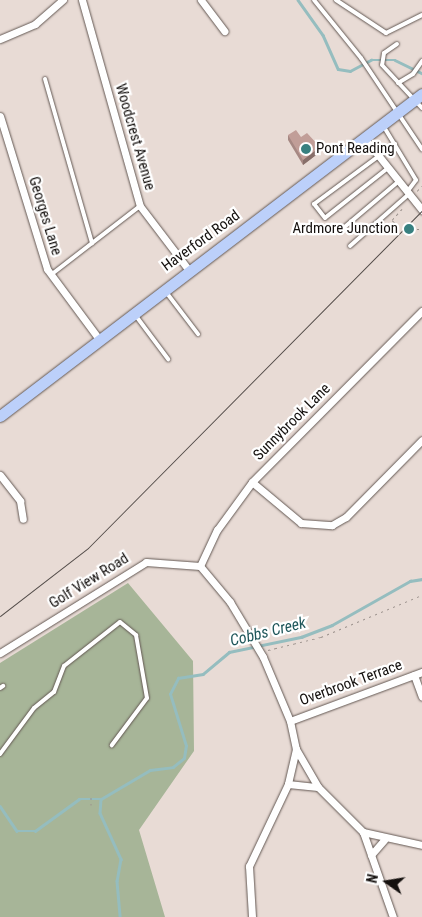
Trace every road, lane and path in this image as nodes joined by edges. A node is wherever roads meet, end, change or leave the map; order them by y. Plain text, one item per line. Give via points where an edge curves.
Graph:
1 (63, 0) edge
2 (82, 0) edge
3 (201, 0) edge
4 (314, 0) edge
5 (336, 0) edge
6 (422, 15) edge
7 (224, 31) dead end
8 (0, 39) edge
9 (397, 44) dead end
10 (422, 61) edge
11 (45, 79) dead end
12 (398, 83) junction
13 (420, 100) edge
14 (400, 112) junction
15 (0, 116) edge
16 (383, 126) junction
17 (366, 140) junction
18 (394, 144) junction
19 (422, 148) edge
20 (377, 154) junction
21 (388, 168) junction
22 (399, 181) junction
23 (422, 186) edge
24 (411, 193) junction
25 (408, 203) dead end
26 (140, 206) junction
27 (421, 209) edge
28 (417, 229) dead end
29 (422, 229) edge
30 (341, 230) dead end
31 (395, 232) dead end
32 (92, 243) junction
33 (350, 246) dead end
34 (188, 269) junction
35 (52, 274) junction
36 (163, 289) junction
37 (422, 311) edge
38 (133, 312) junction
39 (198, 334) dead end
40 (99, 339) junction
41 (168, 359) dead end
42 (2, 411) edge
43 (422, 440) edge
44 (0, 475) edge
45 (252, 482) junction
46 (23, 519) dead end
47 (200, 566) junction
48 (422, 595) edge
49 (259, 649) junction
50 (0, 653) edge
51 (422, 672) edge
52 (414, 675) junction
53 (422, 697) edge
54 (290, 720) junction
55 (112, 746) dead end
56 (296, 749) junction
57 (0, 754) edge
58 (288, 784) junction
59 (318, 787) junction
60 (91, 796) dead end
61 (91, 805) dead end
62 (363, 832) junction
63 (384, 840) junction
64 (422, 845) edge
65 (371, 855) junction
66 (252, 917) edge
67 (393, 917) edge

1 - 8 street via 35,24
2 - 26 street, Woodcrest Avenue
3 - 7 street
4 - 14 lane
5 - 6 lane via 386,33
9 - 12 lane via 384,54 382,65
10 - 12 lane via 413,74
11 - 32 lane
12 - 13 lane
13 - 14 main road, Haverford Road
14 - 16 main road, Haverford Road
14 - 19 lane
15 - 35 street, Georges Lane
16 - 17 main road, Haverford Road
16 - 18 lane
17 - 20 street
17 - 34 main road, Haverford Road
18 - 20 lane
18 - 24 lane via 416,180
20 - 21 street
20 - 21 lane via 314,204 325,218
21 - 22 street
22 - 24 street
22 - 30 lane
23 - 24 path
24 - 27 street
24 - 33 lane
25 - 31 path via 392,220 399,227
26 - 32 lane
26 - 34 street, Woodcrest Avenue
28 - 29 path
32 - 35 lane
34 - 36 main road, Haverford Road
35 - 40 street, Georges Lane
36 - 38 main road, Haverford Road
36 - 39 lane
37 - 45 street, Sunnybrook Lane
38 - 40 main road, Haverford Road
38 - 41 lane
40 - 42 main road, Haverford Road
43 - 45 street via 346,517 332,525 301,523
44 - 46 street via 20,501
45 - 47 street, Sunnybrook Lane via 217,530
47 - 49 street
47 - 50 street, Golf View Road via 146,562
48 - 49 path via 320,637
49 - 54 street
51 - 52 street, Overbrook Terrace
52 - 53 street
52 - 54 street, Overbrook Terrace
54 - 56 street
55 - 57 lane via 147,698 136,635 120,622 64,666 54,692 34,708
56 - 58 street
56 - 59 street
58 - 59 street
58 - 66 street via 249,866
59 - 62 street
60 - 61 path
62 - 63 street
62 - 65 street
63 - 64 street
63 - 65 street
65 - 67 street

